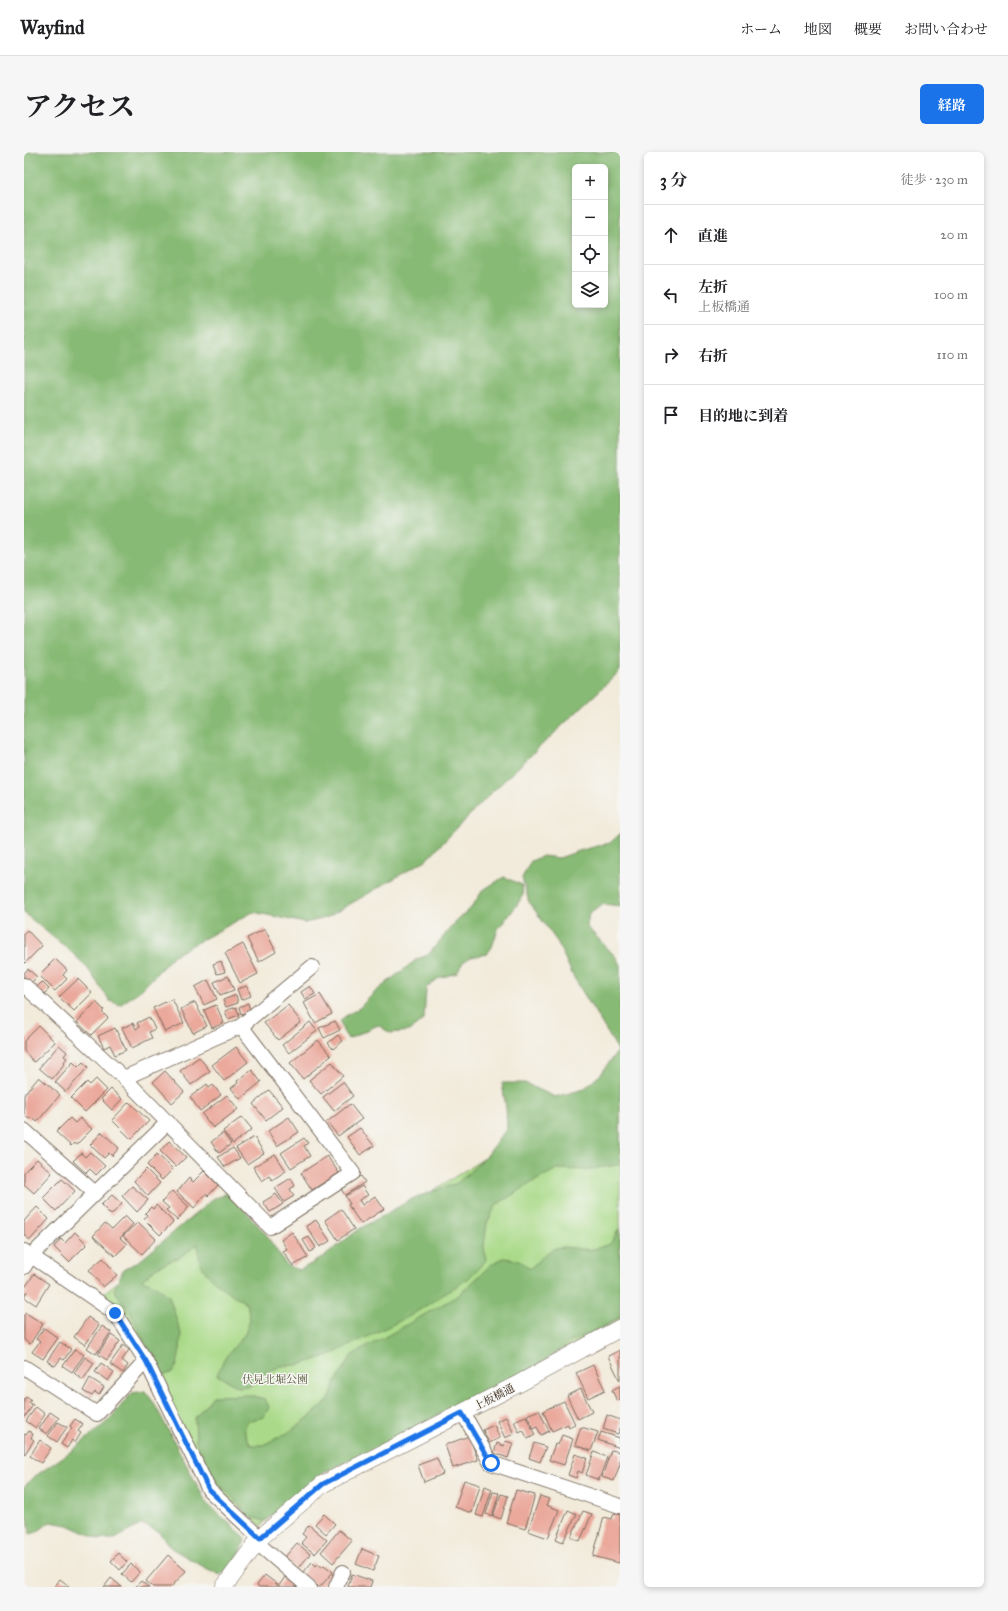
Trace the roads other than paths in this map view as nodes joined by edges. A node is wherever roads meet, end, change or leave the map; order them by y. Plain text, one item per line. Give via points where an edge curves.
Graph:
1 (312, 967) dead end
2 (24, 985) edge
3 (240, 1026) junction
4 (124, 1078) junction
5 (168, 1122) junction
6 (24, 1130) edge
7 (95, 1193) junction
8 (26, 1258) edge
9 (620, 1328) edge
10 (146, 1361) junction
11 (24, 1367) edge
12 (462, 1413) junction
13 (620, 1506) edge
14 (259, 1540) junction
15 (343, 1572) dead end
16 (224, 1587) edge
17 (309, 1587) edge
18 (336, 1587) edge

1 - 3 street
2 - 4 street
3 - 4 street
3 - 5 street via 353,1173 270,1227
4 - 5 street
5 - 7 street
6 - 7 street
7 - 8 street
8 - 10 street via 115,1313
9 - 12 street, 上板橋通
10 - 11 street via 96,1414
10 - 14 street via 209,1490
12 - 13 street via 491,1463
12 - 14 street, 上板橋通 via 323,1484
14 - 16 street, 上板橋通
14 - 17 street
15 - 18 street

